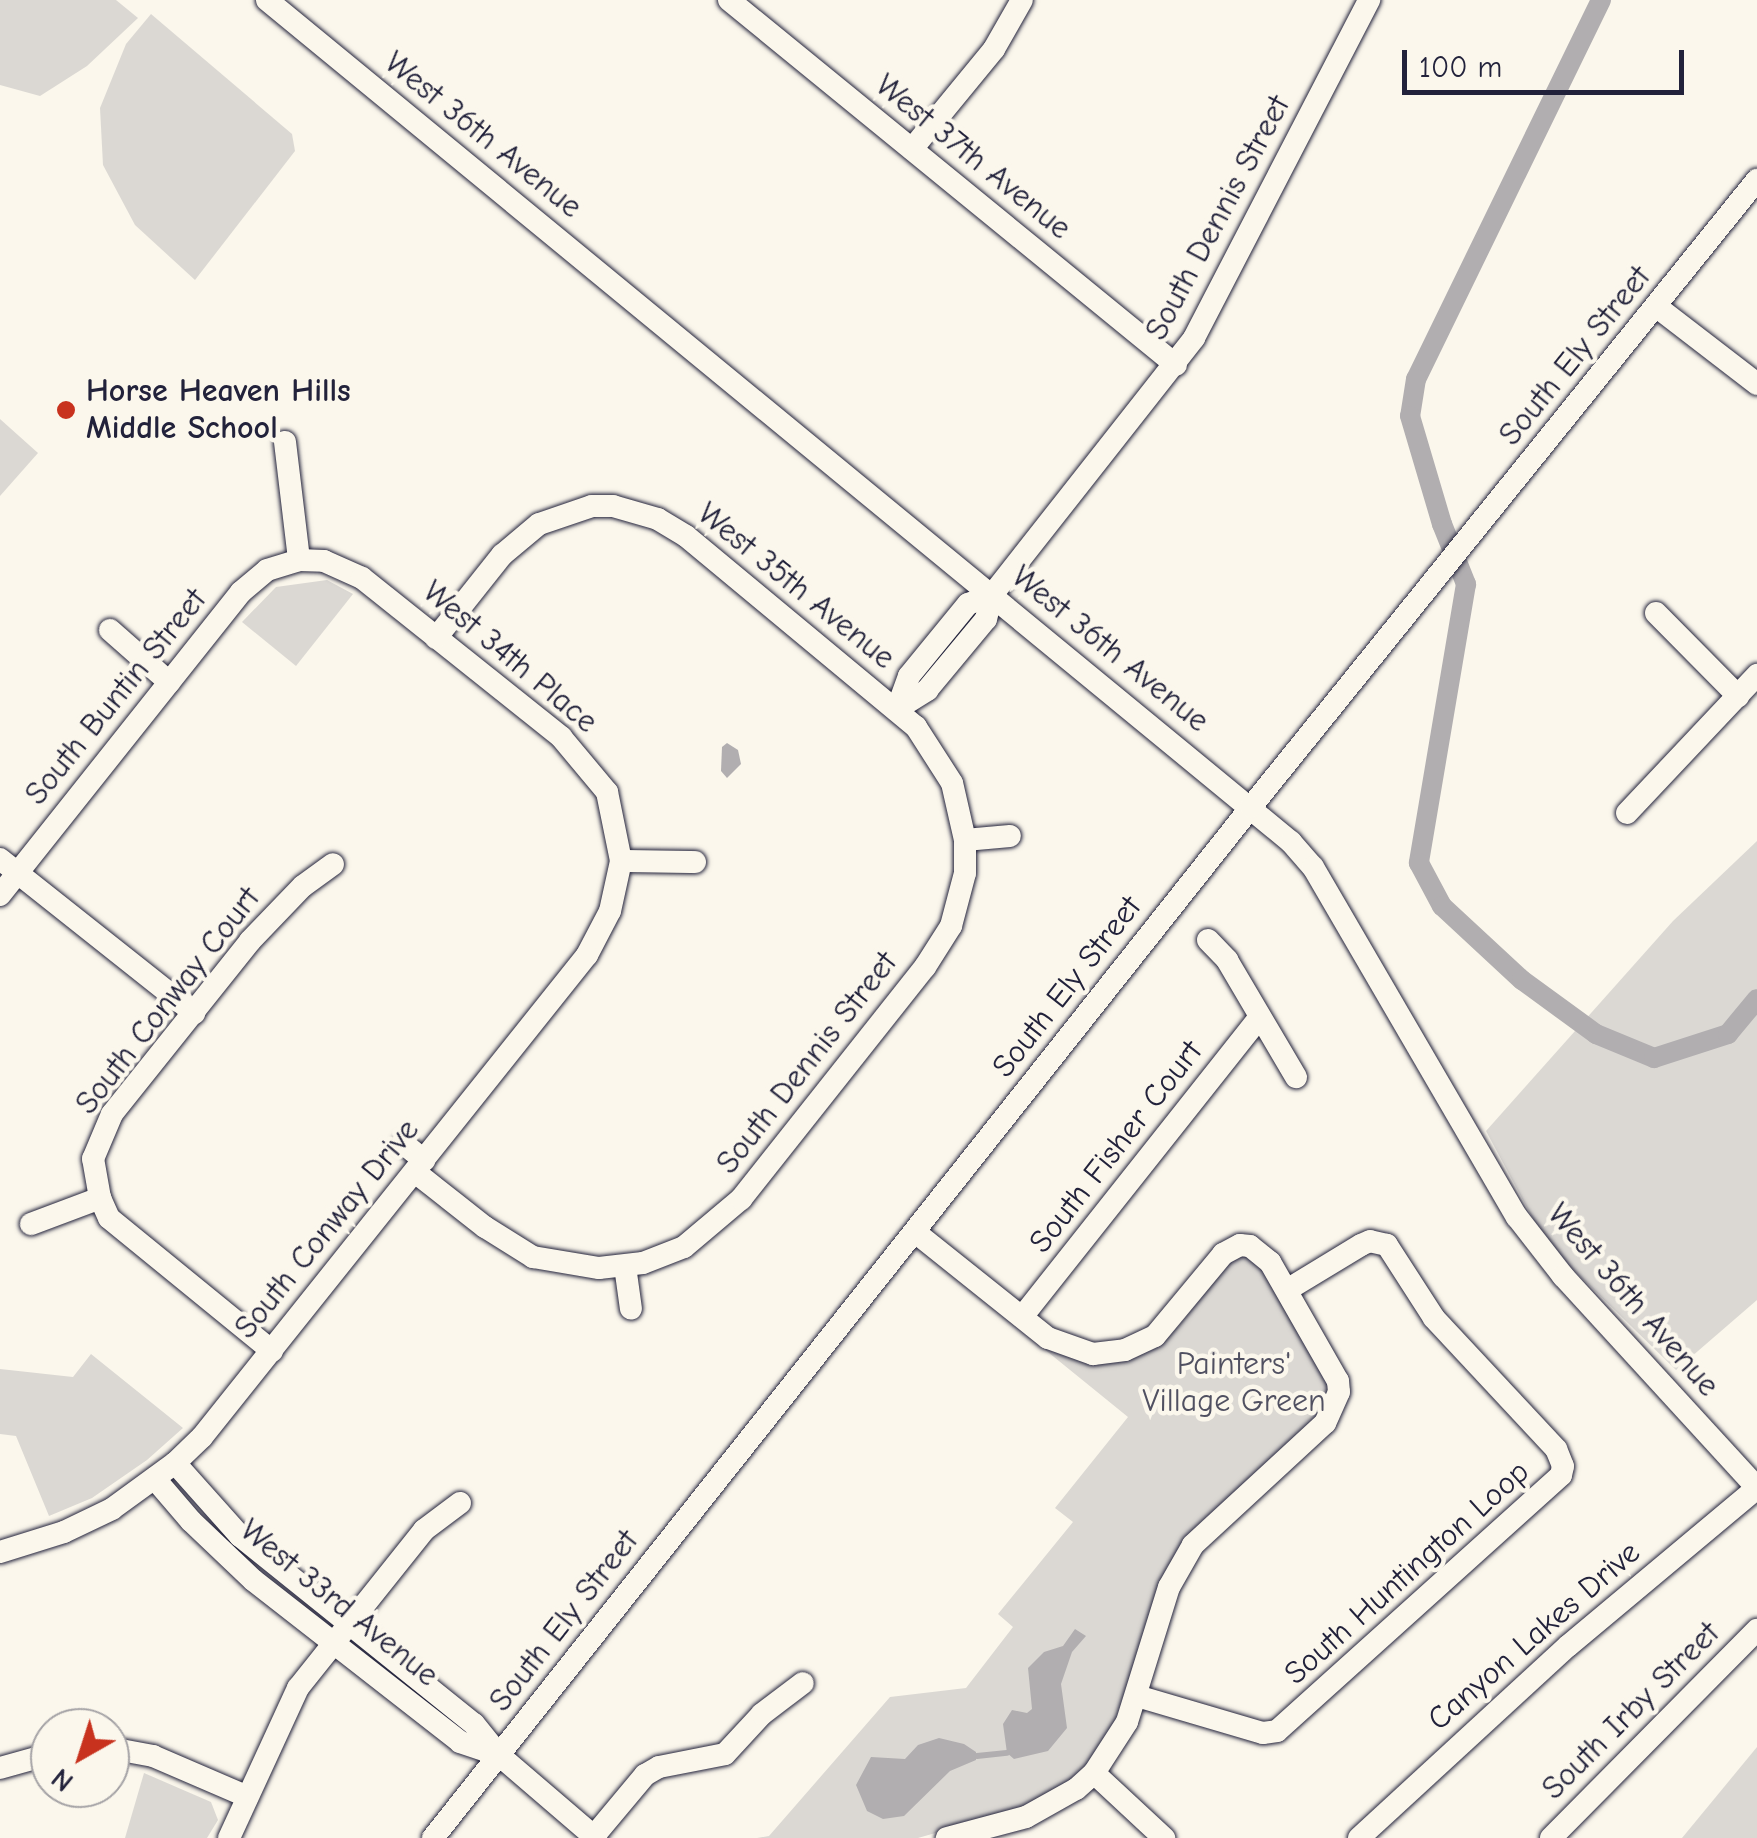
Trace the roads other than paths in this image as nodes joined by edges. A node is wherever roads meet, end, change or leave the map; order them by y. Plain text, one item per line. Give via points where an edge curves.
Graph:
1 (267, 0) edge
2 (729, 0) edge
3 (1022, 0) edge
4 (1369, 0) edge
5 (912, 148) junction
6 (1757, 180) edge
7 (1656, 306) junction
8 (1176, 365) junction
9 (1757, 384) edge
10 (285, 442) dead end
11 (298, 560) junction
12 (992, 595) junction
13 (1656, 614) dead end
14 (110, 630) dead end
15 (436, 638) junction
16 (1757, 676) edge
17 (169, 682) junction
18 (1738, 696) junction
19 (897, 708) junction
20 (1252, 807) junction
21 (1627, 814) dead end
22 (1010, 836) dead end
23 (965, 840) junction
24 (621, 861) junction
25 (695, 862) dead end
26 (333, 864) dead end
27 (9, 865) edge
28 (0, 895) edge
29 (1208, 940) dead end
30 (194, 1013) junction
31 (1260, 1017) junction
32 (1296, 1078) dead end
33 (404, 1144) dead end
34 (419, 1166) junction
35 (100, 1198) junction
36 (32, 1224) dead end
37 (914, 1232) junction
38 (625, 1266) junction
39 (1287, 1290) junction
40 (631, 1309) dead end
41 (1022, 1317) junction
42 (272, 1351) junction
43 (175, 1463) junction
44 (156, 1478) junction
45 (1757, 1488) edge
46 (460, 1504) dead end
47 (0, 1552) edge
48 (349, 1622) junction
49 (1757, 1630) edge
50 (334, 1641) junction
51 (803, 1683) dead end
52 (1137, 1696) junction
53 (130, 1752) edge
54 (499, 1755) junction
55 (30, 1760) edge
56 (0, 1768) edge
57 (1094, 1774) junction
58 (248, 1797) junction
59 (1030, 1828) edge
60 (595, 1837) edge
61 (229, 1838) edge
62 (433, 1838) edge
63 (947, 1838) edge
64 (1164, 1838) edge
65 (1359, 1838) edge
66 (1551, 1838) edge

1 - 12 street, West 36th Avenue
2 - 5 street, West 37th Avenue
3 - 5 street via 994,48
4 - 8 street, South Dennis Street
5 - 8 street, West 37th Avenue
6 - 7 street, South Ely Street
7 - 9 street
7 - 20 street, South Ely Street
8 - 12 street, South Dennis Street
10 - 11 street
11 - 15 street, West 34th Place via 348,569
11 - 17 street, South Buntin Street via 254,579
12 - 19 street, South Dennis Street via 968,604 909,676
12 - 20 street, West 36th Avenue
13 - 18 street
14 - 17 street
15 - 19 street, West 35th Avenue via 520,538 569,510 613,506 658,519 686,536
15 - 24 street, West 34th Place via 580,756 607,792
16 - 18 street
17 - 27 street, South Buntin Street
18 - 21 street
19 - 23 street, West 35th Avenue via 938,755
20 - 37 street, South Ely Street
20 - 45 street, West 36th Avenue via 1313,867 1537,1245
22 - 23 street
23 - 38 street, South Dennis Street via 963,890 940,946 779,1134 716,1224 684,1247
24 - 25 street
24 - 34 street, South Conway Drive via 610,911 586,955
26 - 30 street, South Conway Court via 266,922
27 - 28 street, South Buntin Street
27 - 30 street
29 - 31 street
30 - 35 street, South Conway Court via 102,1133 94,1159
31 - 32 street
31 - 41 street, South Fisher Court
33 - 34 street, South Dennis Street
34 - 38 street, South Dennis Street via 485,1228 533,1256 576,1266
34 - 42 street, South Conway Drive
35 - 36 street
35 - 42 street via 126,1236
37 - 41 street
37 - 54 street, South Ely Street
38 - 40 street
39 - 41 street via 1261,1253 1240,1245 1223,1254 1138,1346 1108,1353 1064,1347
39 - 52 street via 1338,1381 1337,1403 1325,1424 1193,1545 1169,1587
39 - 52 street, South Huntington Loop via 1361,1245 1387,1244 1434,1318 1556,1449 1560,1475 1277,1731 1263,1733
42 - 43 street, South Conway Drive
43 - 44 street, South Conway Drive
43 - 48 street, West 33rd Avenue via 240,1536
44 - 47 street, South Conway Drive via 76,1526
44 - 50 street, West 33rd Avenue via 220,1552
45 - 65 street, Canyon Lakes Drive via 1568,1646
46 - 48 street via 424,1530
48 - 50 street
48 - 54 street, West 33rd Avenue via 474,1724
49 - 66 street, South Irby Street
50 - 54 street, West 33rd Avenue via 460,1742
50 - 58 street via 298,1688
51 - 60 street via 725,1754 645,1775
52 - 57 street
53 - 58 street
54 - 60 street, West 33rd Avenue
54 - 62 street, South Ely Street
55 - 56 street
57 - 59 street
57 - 64 street
58 - 61 street
59 - 63 street

